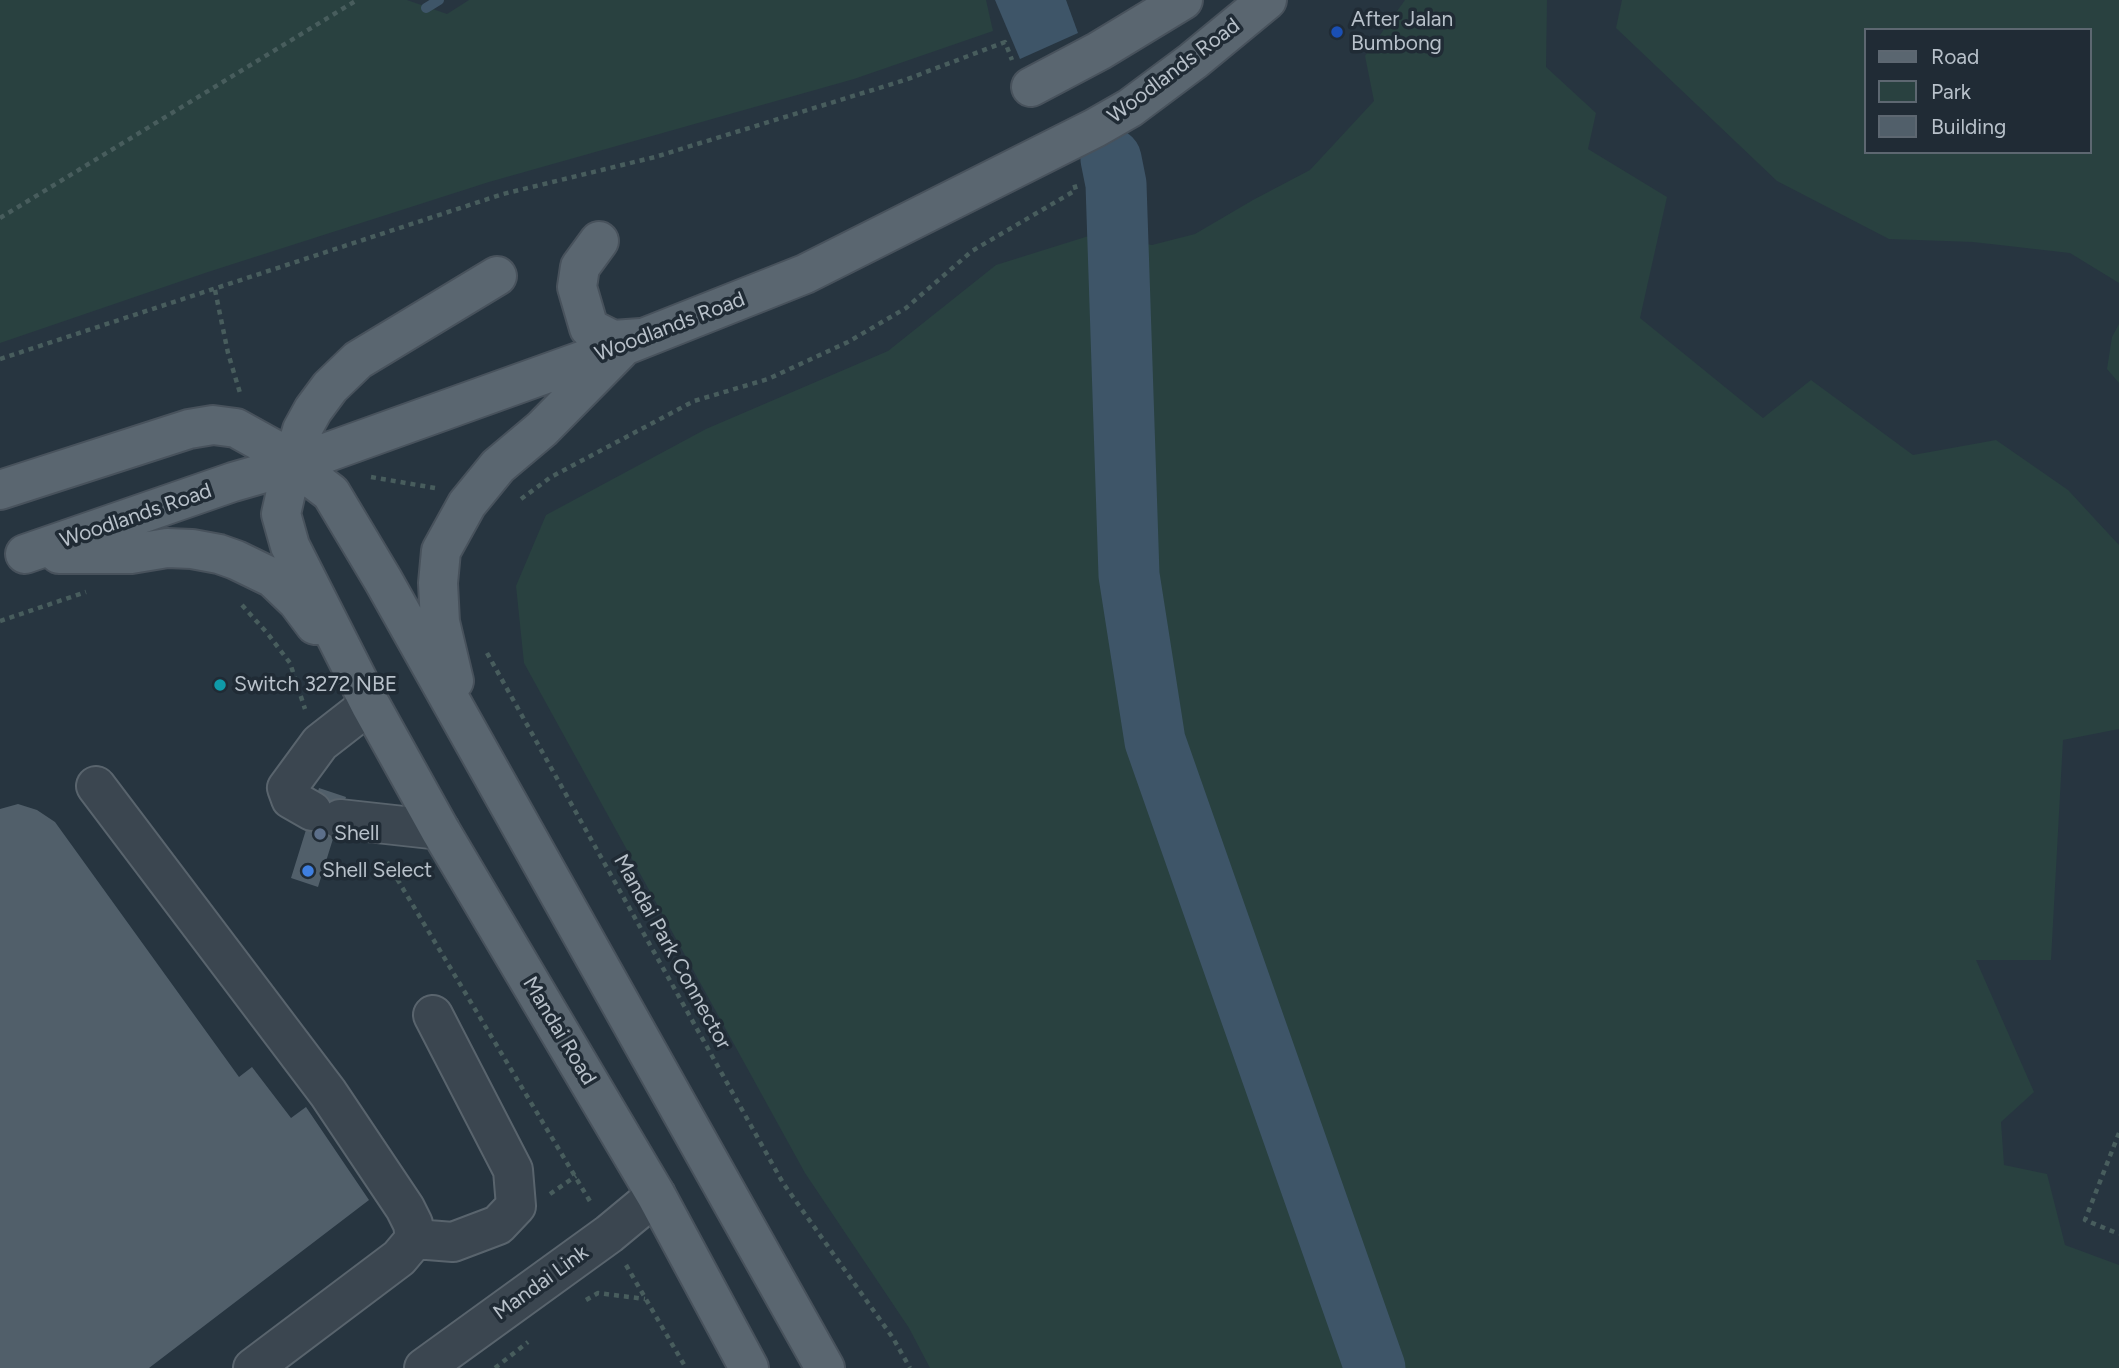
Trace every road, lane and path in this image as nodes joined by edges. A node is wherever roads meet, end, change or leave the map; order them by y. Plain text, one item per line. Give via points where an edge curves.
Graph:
1 (357, 0) edge
2 (1183, 0) edge
3 (1267, 0) edge
4 (1005, 42) dead end
5 (1031, 87) dead end
6 (1064, 158) junction
7 (0, 218) edge
8 (598, 241) dead end
9 (497, 276) dead end
10 (634, 341) junction
11 (0, 359) edge
12 (292, 465) junction
13 (0, 490) edge
14 (515, 503) dead end
15 (113, 525) junction
16 (273, 578) junction
17 (234, 596) dead end
18 (481, 642) dead end
19 (368, 699) junction
20 (465, 727) junction
21 (320, 743) junction
22 (96, 786) dead end
23 (339, 817) junction
24 (440, 830) junction
25 (433, 1015) dead end
26 (2119, 1133) edge
27 (656, 1195) junction
28 (608, 1234) junction
29 (2119, 1234) edge
30 (415, 1239) junction
31 (646, 1299) junction
32 (580, 1302) dead end
33 (538, 1333) dead end
34 (253, 1368) edge
35 (424, 1368) edge
36 (495, 1368) edge
37 (686, 1368) edge
38 (750, 1368) edge
39 (825, 1368) edge
40 (910, 1368) edge

1 - 7 path
2 - 5 main road
3 - 6 main road, Woodlands Road
4 - 11 path via 905,80 655,156 503,194
6 - 10 main road, Woodlands Road via 805,274
6 - 14 path via 1076,190 972,251 906,308 848,342 768,379 694,401 551,477
8 - 10 main road via 580,267 577,287 589,328 613,340
9 - 12 main road via 358,360 313,410
10 - 12 main road, Woodlands Road
10 - 20 main road via 498,466 467,504 441,551 440,622
12 - 13 main road via 236,428 213,425
12 - 15 main road, Woodlands Road
12 - 19 main road via 281,514 290,547
12 - 20 main road via 331,493
15 - 16 main road via 196,528 218,535
15 - 16 main road, Woodlands Road via 25,554 192,549 236,560
16 - 19 main road via 297,601
17 - 21 path via 290,663
18 - 40 path, Mandai Park Connector via 783,1183
19 - 21 street
19 - 24 main road, Mandai Road
20 - 39 main road
21 - 23 street via 287,788 288,795
22 - 30 street via 328,1093 405,1208
23 - 24 street
23 - 28 path
24 - 27 main road, Mandai Road
25 - 30 street via 513,1170 516,1206 498,1225 453,1242
26 - 29 path via 2085,1220
27 - 28 street, Mandai Link
27 - 38 main road, Mandai Road
28 - 31 path
28 - 35 street, Mandai Link
30 - 34 street via 399,1258
31 - 32 path via 598,1293
31 - 37 path
33 - 36 path

